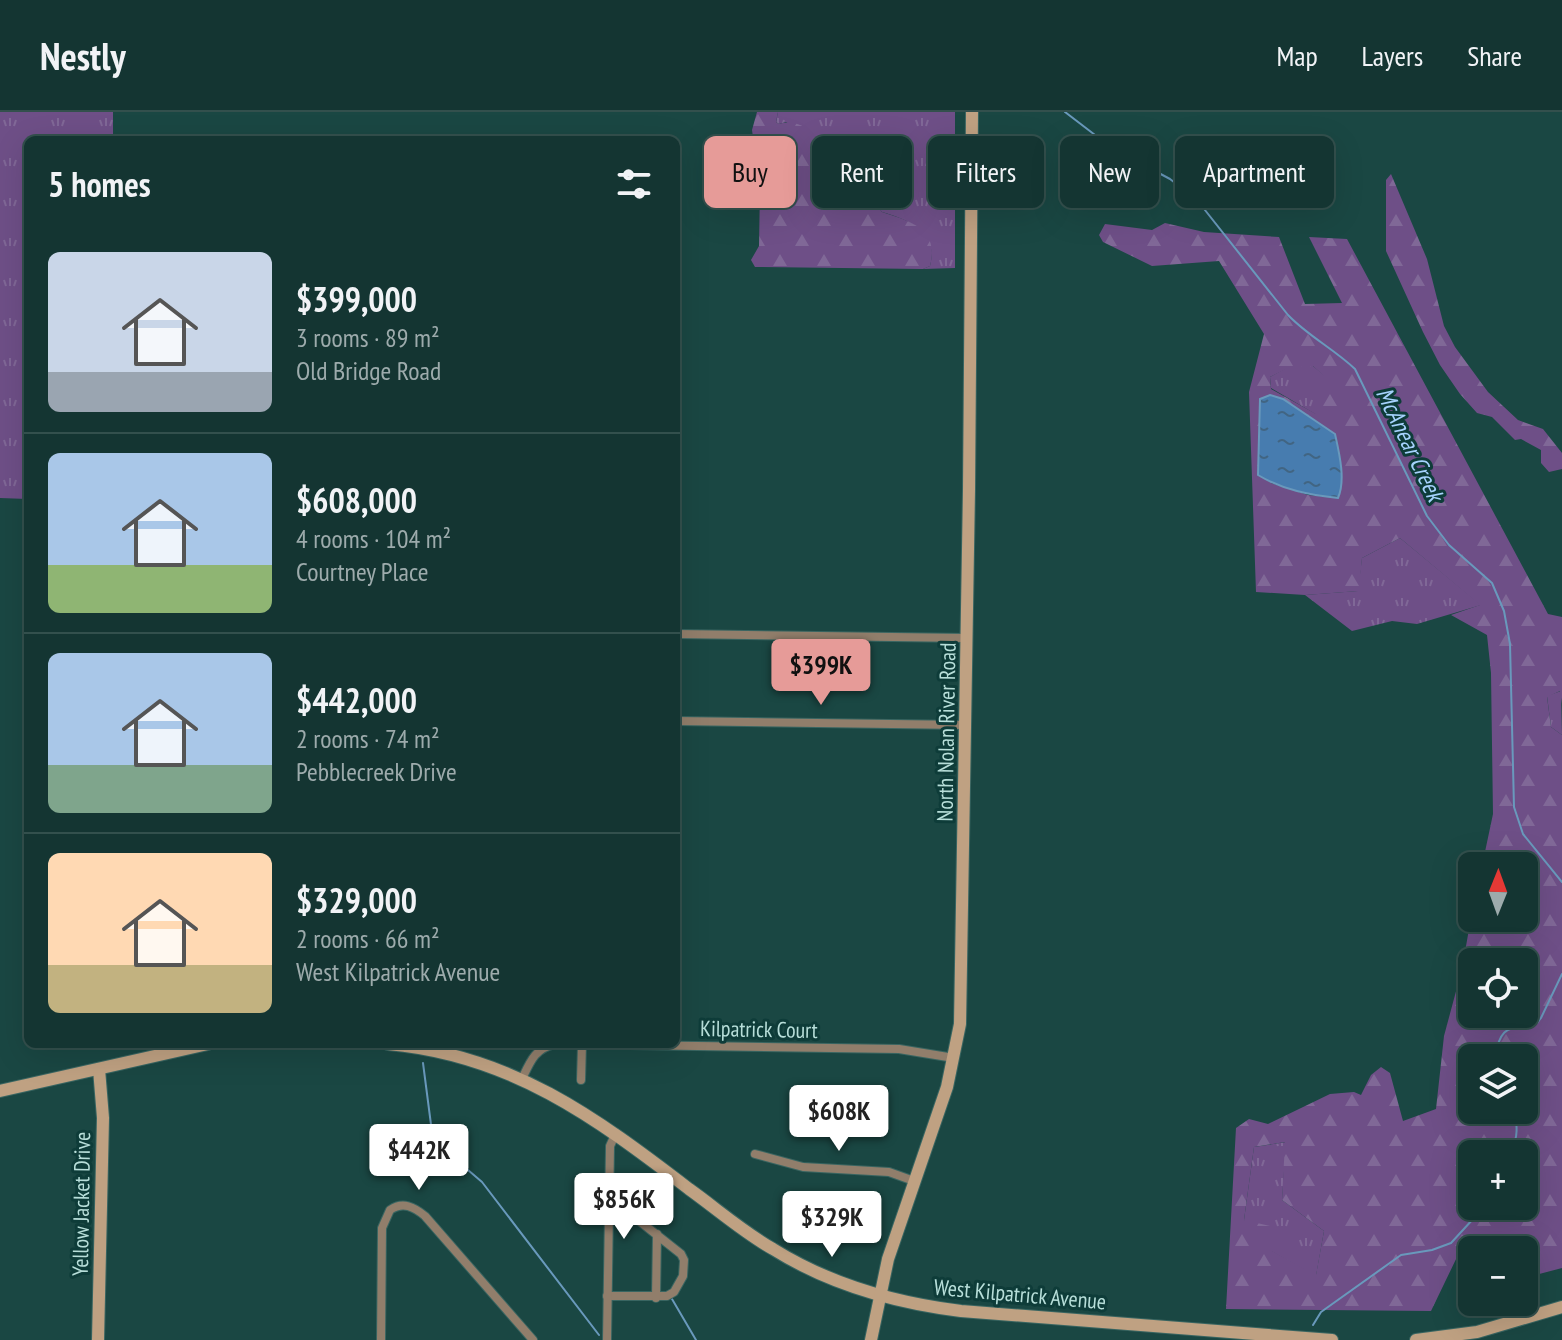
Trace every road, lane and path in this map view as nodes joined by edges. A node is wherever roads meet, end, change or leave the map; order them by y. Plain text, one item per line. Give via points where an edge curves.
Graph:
1 (972, 112) edge
2 (680, 634) edge
3 (967, 638) junction
4 (680, 721) edge
5 (965, 725) junction
6 (680, 1046) edge
7 (191, 1048) edge
8 (412, 1048) edge
9 (541, 1048) edge
10 (582, 1048) edge
11 (954, 1058) junction
12 (99, 1069) junction
13 (522, 1079) junction
14 (581, 1080) dead end
15 (0, 1091) edge
16 (616, 1133) junction
17 (755, 1154) dead end
18 (914, 1181) junction
19 (609, 1212) junction
20 (657, 1234) junction
21 (880, 1294) junction
22 (607, 1296) junction
23 (656, 1298) junction
24 (1562, 1307) edge
25 (98, 1340) edge
26 (381, 1340) edge
27 (533, 1340) edge
28 (607, 1340) edge
29 (871, 1340) edge
30 (1332, 1340) edge
31 (1416, 1340) edge

1 - 3 main road, North Nolan River Road
2 - 3 street
3 - 5 main road, North Nolan River Road
4 - 5 street
5 - 11 main road, North Nolan River Road via 962,994
6 - 11 street, Kilpatrick Court via 899,1049
7 - 12 main road
8 - 13 main road, West Kilpatrick Avenue via 449,1054
9 - 13 street
10 - 14 street
11 - 18 main road, North Nolan River Road
12 - 15 main road
12 - 25 main road, Yellow Jacket Drive via 103,1118
13 - 16 main road, West Kilpatrick Avenue
16 - 19 street via 610,1146
16 - 21 main road, West Kilpatrick Avenue via 771,1249
17 - 18 street via 803,1167 878,1170
18 - 21 main road, North Nolan River Road
19 - 20 street via 633,1216
19 - 22 street
20 - 23 street
20 - 23 street via 681,1254 684,1268 674,1292
21 - 29 main road, North Nolan River Road
21 - 30 main road, West Kilpatrick Avenue via 961,1311
22 - 23 street
22 - 28 street
24 - 31 main road via 1480,1332
26 - 27 street via 382,1228 390,1210 402,1205 425,1216

